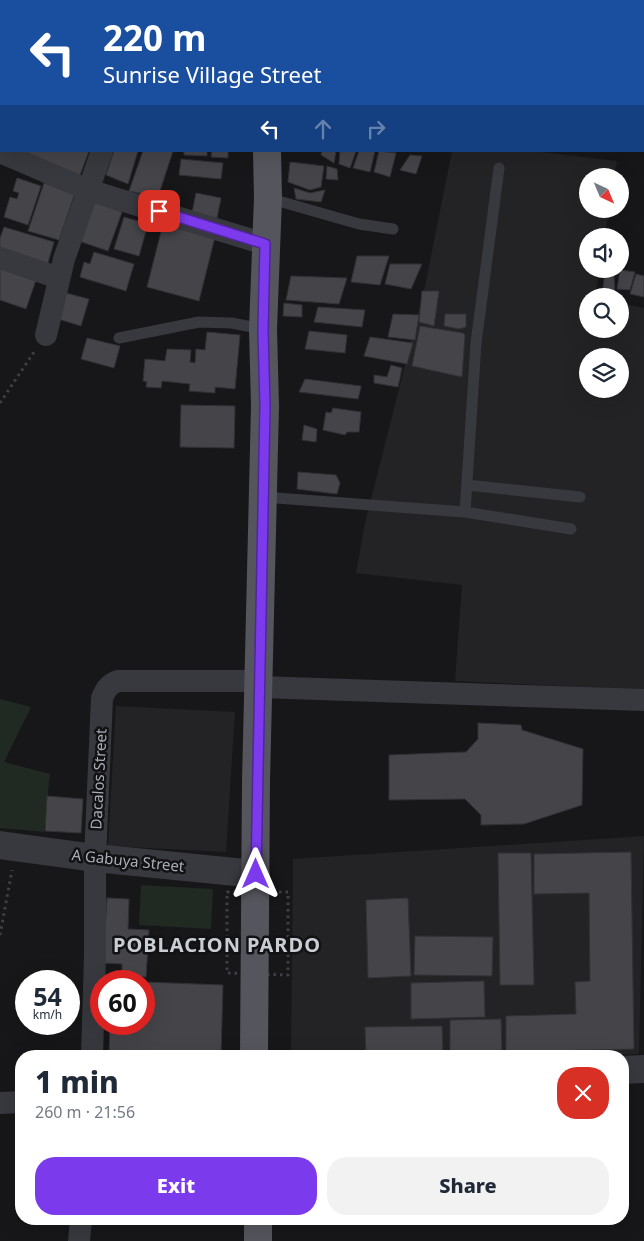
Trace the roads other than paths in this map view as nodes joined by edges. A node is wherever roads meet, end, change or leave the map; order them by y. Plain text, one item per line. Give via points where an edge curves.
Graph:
1 (0, 152) edge
2 (102, 152) edge
3 (267, 152) edge
4 (499, 168) dead end
5 (88, 190) junction
6 (268, 198) junction
7 (393, 229) dead end
8 (265, 244) junction
9 (0, 258) edge
10 (59, 278) junction
11 (263, 330) junction
12 (46, 335) road end
13 (119, 338) dead end
14 (467, 485) junction
15 (263, 497) junction
16 (580, 497) dead end
17 (465, 512) junction
18 (572, 529) dead end
19 (259, 684) junction
20 (644, 700) edge
21 (8, 846) edge
22 (95, 858) junction
23 (256, 874) junction
24 (92, 1050) edge
25 (254, 1050) edge
26 (644, 1069) edge
27 (629, 1070) edge
28 (15, 1102) edge
29 (0, 1103) edge
30 (80, 1225) edge
31 (258, 1225) edge
32 (79, 1241) edge
33 (258, 1241) edge

1 - 5 street
2 - 5 street
3 - 6 main road
4 - 14 lane via 476,343
5 - 8 street
5 - 10 street
6 - 7 lane via 360,224
6 - 8 main road
8 - 11 main road
9 - 10 street
10 - 12 street
11 - 13 lane via 231,323 199,322
11 - 15 main road
14 - 16 lane
14 - 17 lane
15 - 17 lane
15 - 19 main road
17 - 18 lane
19 - 20 street
19 - 22 street, Dacalos Street via 118,681 106,689 102,698
19 - 23 main road
21 - 22 street, A Gabuya Street
22 - 23 street, A Gabuya Street
22 - 24 street, Dacalos Street
23 - 25 main road
26 - 27 street
28 - 29 street
30 - 32 street
31 - 33 main road

